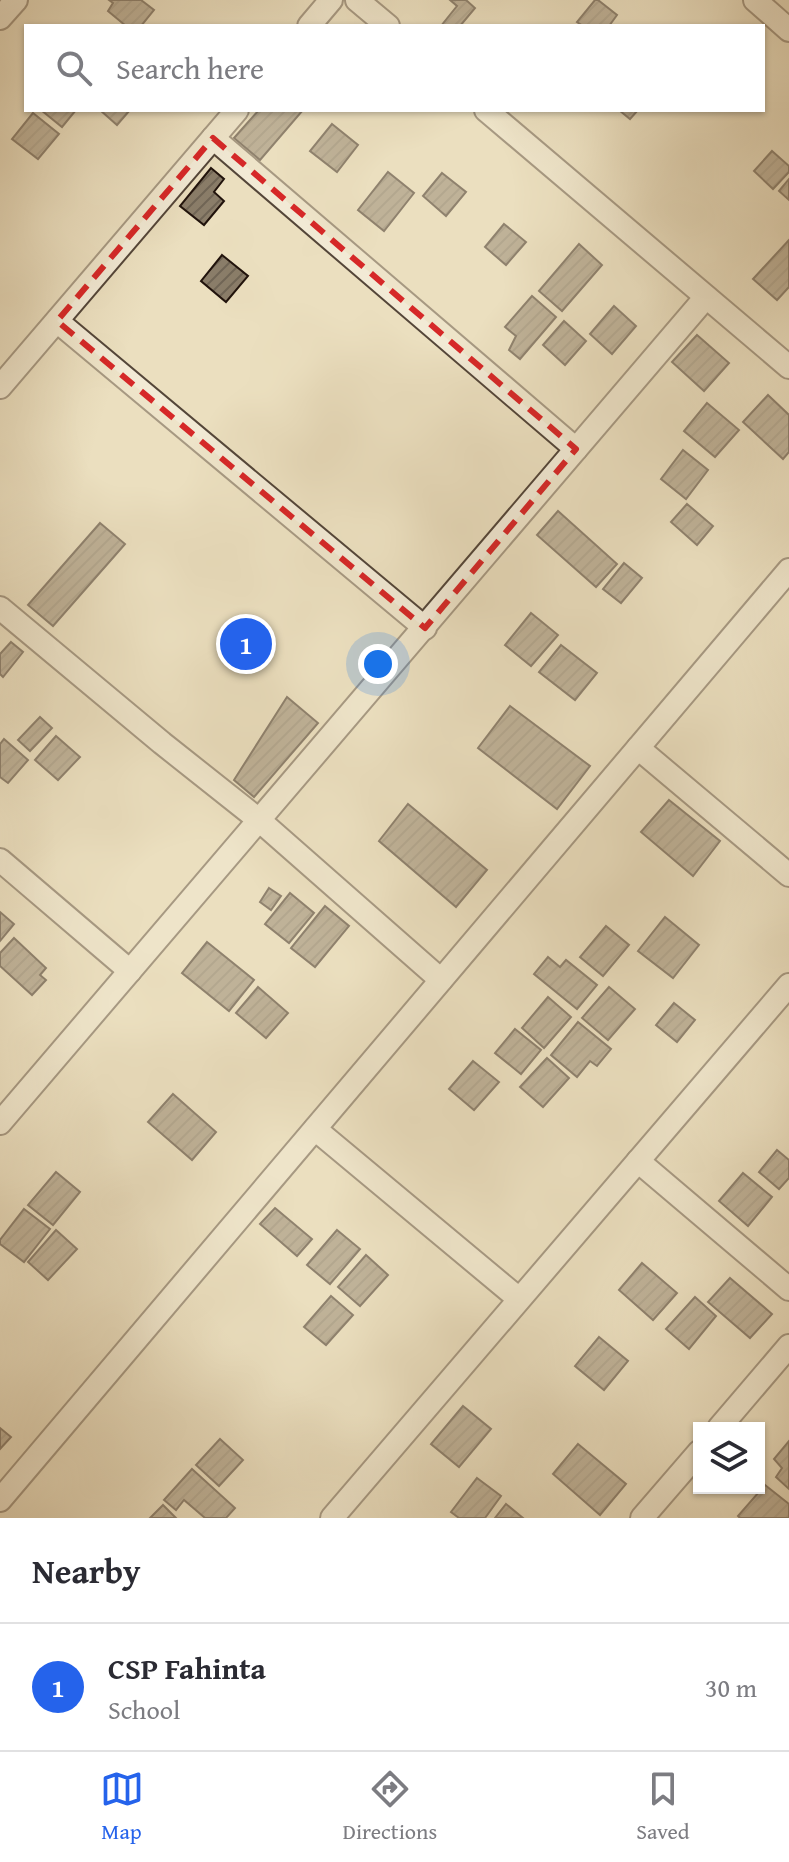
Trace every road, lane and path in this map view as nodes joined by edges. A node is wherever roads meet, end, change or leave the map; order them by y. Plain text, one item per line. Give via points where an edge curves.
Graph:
1 (16, 0) edge
2 (331, 0) edge
3 (357, 0) edge
4 (755, 0) edge
5 (0, 18) edge
6 (311, 24) edge
7 (386, 24) edge
8 (789, 30) edge
9 (235, 112) edge
10 (488, 112) edge
11 (213, 138) junction
12 (706, 297) junction
13 (57, 321) junction
14 (789, 367) edge
15 (0, 387) edge
16 (576, 449) junction
17 (789, 570) edge
18 (0, 608) edge
19 (425, 628) junction
20 (638, 748) junction
21 (259, 820) junction
22 (0, 860) edge
23 (789, 875) edge
24 (130, 971) junction
25 (441, 980) junction
26 (789, 985) edge
27 (0, 1123) edge
28 (315, 1129) junction
29 (638, 1161) junction
30 (789, 1289) edge
31 (519, 1299) junction
32 (789, 1346) edge
33 (724, 1422) edge
34 (693, 1459) edge
35 (0, 1500) edge
36 (332, 1518) edge
37 (642, 1518) edge

1 - 5 street
2 - 6 street
3 - 7 street
4 - 8 street
9 - 11 street
10 - 12 street
11 - 13 street
11 - 16 street
12 - 14 street
12 - 16 street
13 - 15 street
13 - 19 street
16 - 19 street
17 - 20 street
18 - 21 street
19 - 21 street
20 - 23 street
20 - 25 street
21 - 24 street
21 - 25 street
22 - 24 street
24 - 27 street
25 - 28 street
26 - 29 street
28 - 31 street
28 - 35 street
29 - 30 street
29 - 31 street
31 - 36 street
32 - 33 street
34 - 37 street

